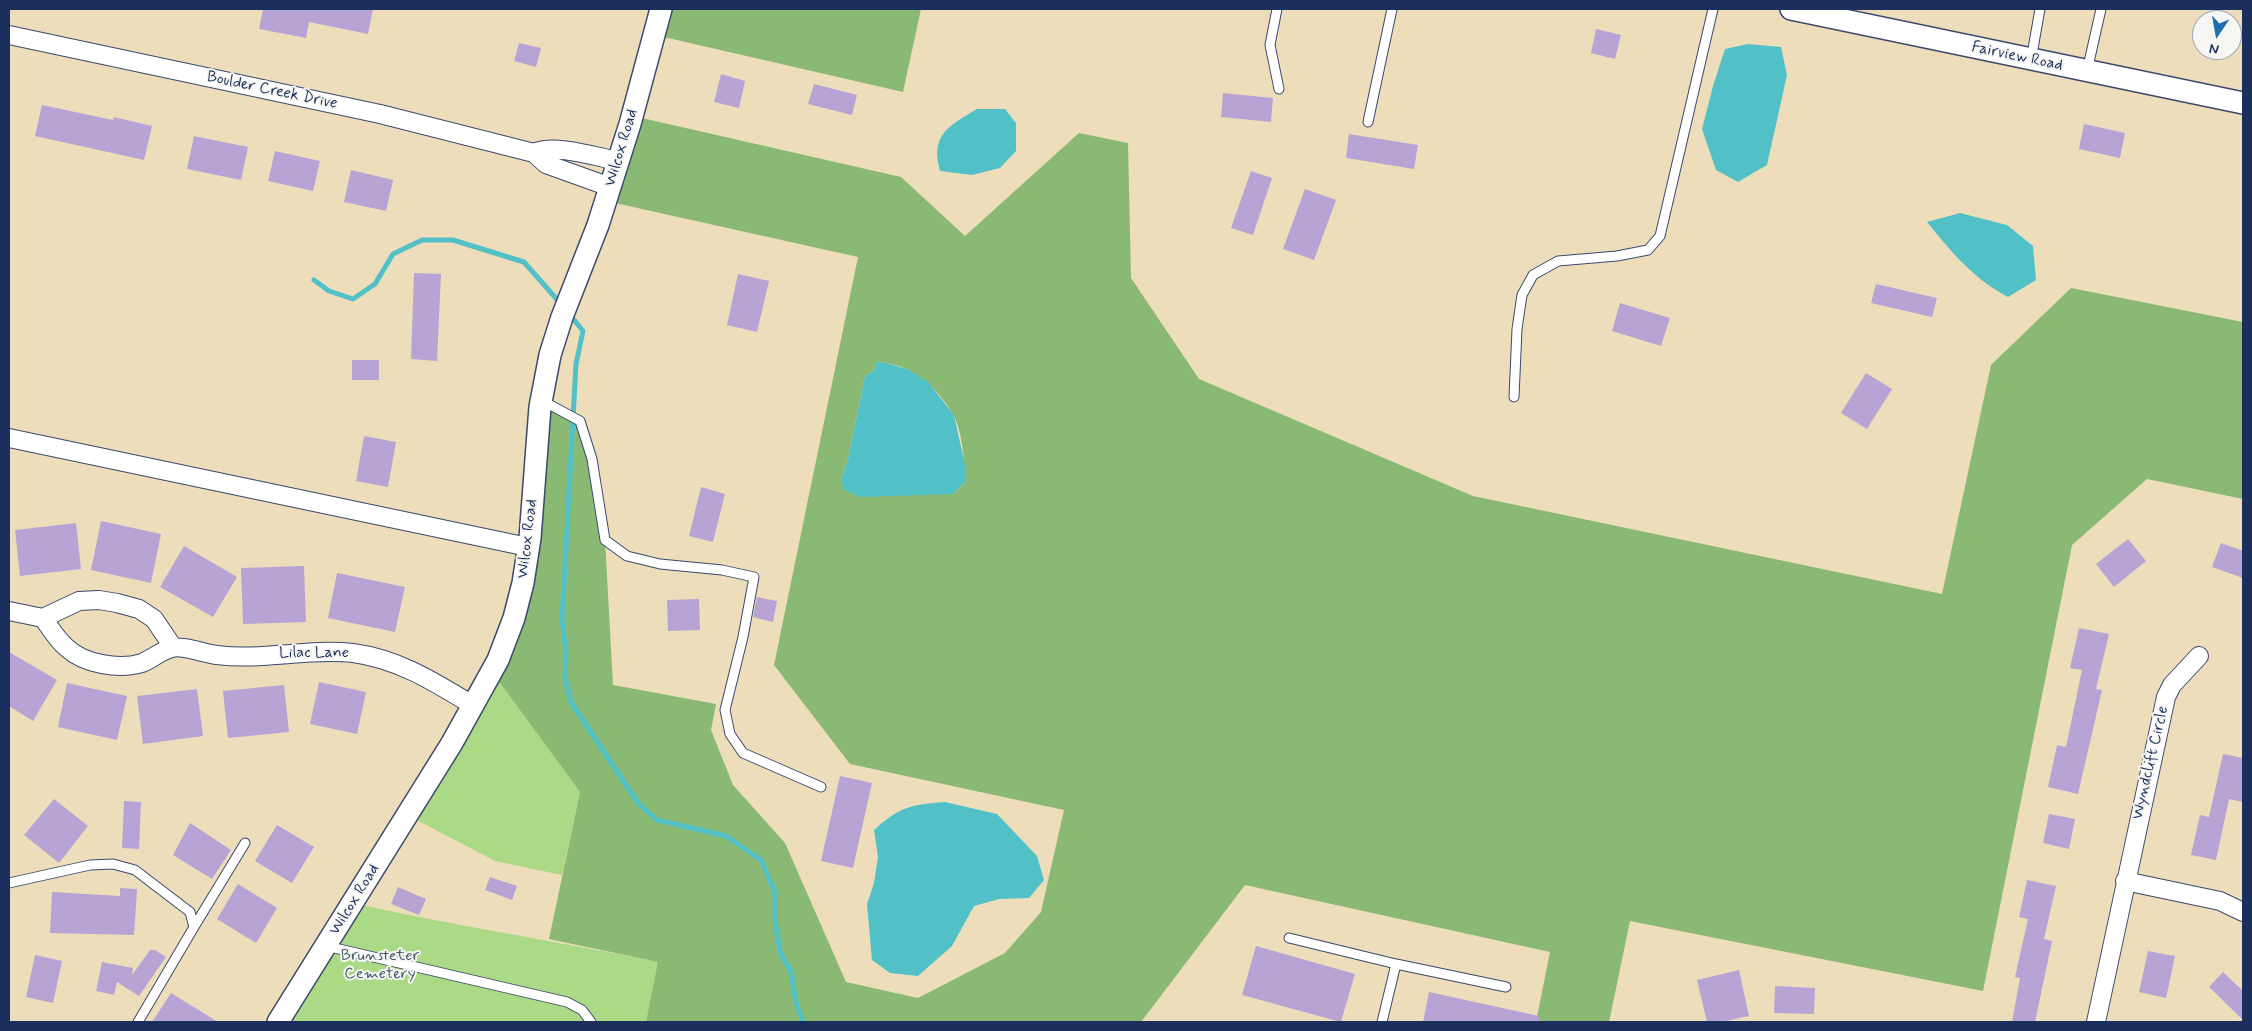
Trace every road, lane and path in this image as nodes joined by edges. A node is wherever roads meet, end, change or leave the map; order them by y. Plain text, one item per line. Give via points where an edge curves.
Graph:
1 (661, 9) edge
2 (1277, 9) edge
3 (1392, 9) edge
4 (1713, 9) edge
5 (1791, 9) edge
6 (2040, 9) edge
7 (2101, 9) edge
8 (9, 35) edge
9 (2032, 60) junction
10 (2087, 71) junction
11 (1279, 89) dead end
12 (2243, 103) edge
13 (1368, 122) dead end
14 (534, 154) junction
15 (618, 161) junction
16 (610, 187) junction
17 (1514, 397) dead end
18 (541, 400) junction
19 (9, 438) edge
20 (528, 547) junction
21 (9, 610) edge
22 (44, 618) junction
23 (173, 647) junction
24 (2199, 656) dead end
25 (474, 706) junction
26 (821, 787) dead end
27 (245, 843) dead end
28 (2125, 881) junction
29 (9, 883) edge
30 (2243, 912) edge
31 (194, 927) junction
32 (1289, 938) dead end
33 (326, 946) junction
34 (1396, 964) junction
35 (1506, 987) dead end
36 (138, 1022) edge
37 (278, 1022) edge
38 (591, 1022) edge
39 (1382, 1022) edge
40 (2096, 1022) edge

1 - 15 street, Wilcox Road
2 - 11 lane via 1270,45
3 - 13 lane
4 - 17 lane via 1660,236 1648,250 1558,261 1533,275 1522,295 1516,329
5 - 9 street, Fairview Road
6 - 9 lane
7 - 10 lane
8 - 14 street, Boulder Creek Drive via 380,114
9 - 10 street, Fairview Road
10 - 12 street, Fairview Road
14 - 15 street, Boulder Creek Drive via 545,149
14 - 16 street, Boulder Creek Drive via 546,164
15 - 16 street, Wilcox Road
16 - 18 street, Wilcox Road via 562,317
18 - 20 street, Wilcox Road
18 - 26 lane via 580,421 592,459 605,540 627,556 660,564 722,570 754,577 725,710 730,734 743,753
19 - 20 street
20 - 25 street, Wilcox Road via 514,618 498,660
21 - 22 street
22 - 23 street via 79,601 117,603 139,609 154,619
22 - 23 street via 60,641 85,660 131,665
23 - 25 street, Lilac Lane via 231,656 324,651 355,654 409,668
24 - 28 street, Wyndclift Circle via 2172,685 2166,697
25 - 33 street, Wilcox Road
27 - 31 lane
28 - 30 street via 2220,901
28 - 40 street, Wyndclift Circle
29 - 31 lane via 90,865 113,864 135,870 190,912
31 - 36 lane
32 - 34 lane
33 - 37 street, Wilcox Road
33 - 38 lane via 567,1002 582,1010
34 - 35 lane
34 - 39 lane

